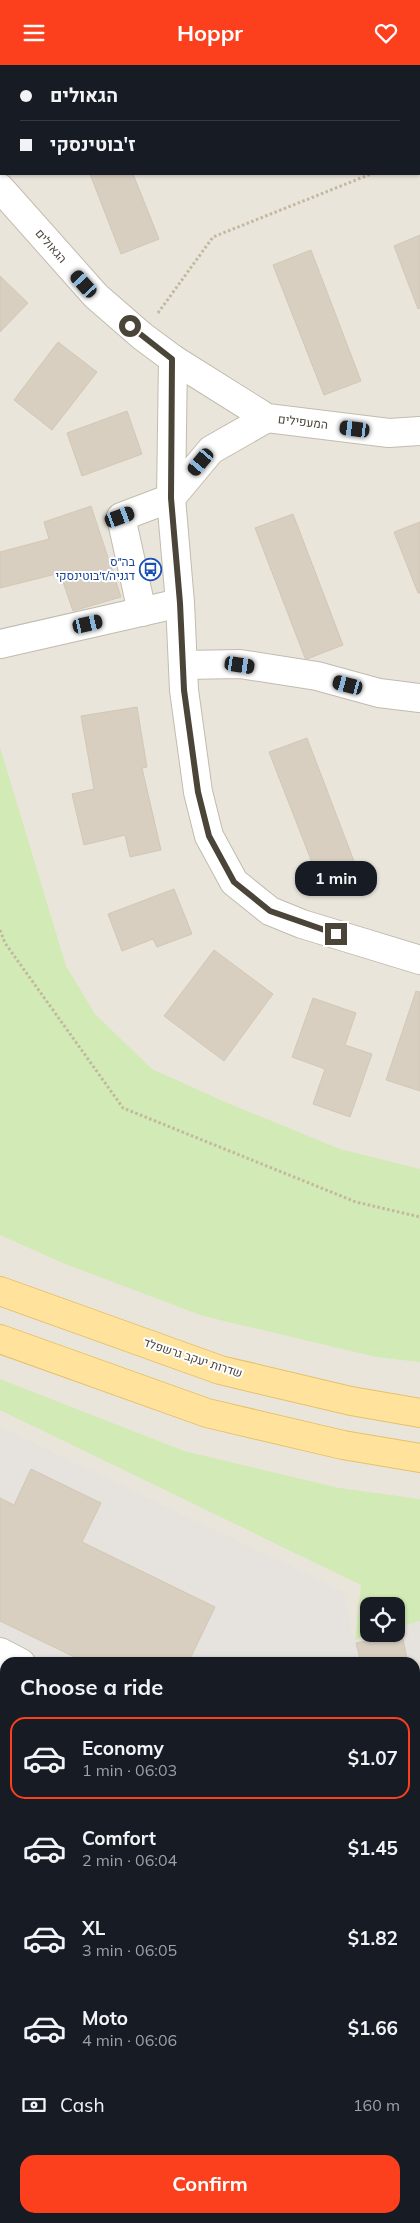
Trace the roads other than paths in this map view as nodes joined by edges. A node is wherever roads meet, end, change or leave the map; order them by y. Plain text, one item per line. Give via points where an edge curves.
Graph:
1 (0, 188) edge
2 (172, 359) junction
3 (268, 418) junction
4 (420, 431) edge
5 (171, 498) junction
6 (180, 603) junction
7 (142, 612) junction
8 (0, 644) edge
9 (183, 665) junction
10 (420, 698) edge
11 (420, 961) edge
12 (0, 1291) edge
13 (0, 1339) edge
14 (420, 1413) edge
15 (420, 1458) edge

1 - 2 street, הגאולים via 96,296
2 - 3 street, המעפילים
2 - 5 street
3 - 4 street, המעפילים via 390,433
3 - 5 street via 211,451
5 - 6 street
5 - 7 street via 120,517
6 - 7 street
6 - 9 street
7 - 8 street
9 - 10 street via 240,665 317,676 379,693
9 - 11 street via 198,792 209,836 234,882 270,911
12 - 14 main road, שדרות יעקב גרשפלד via 220,1370 351,1401
13 - 15 main road via 207,1413 342,1445

